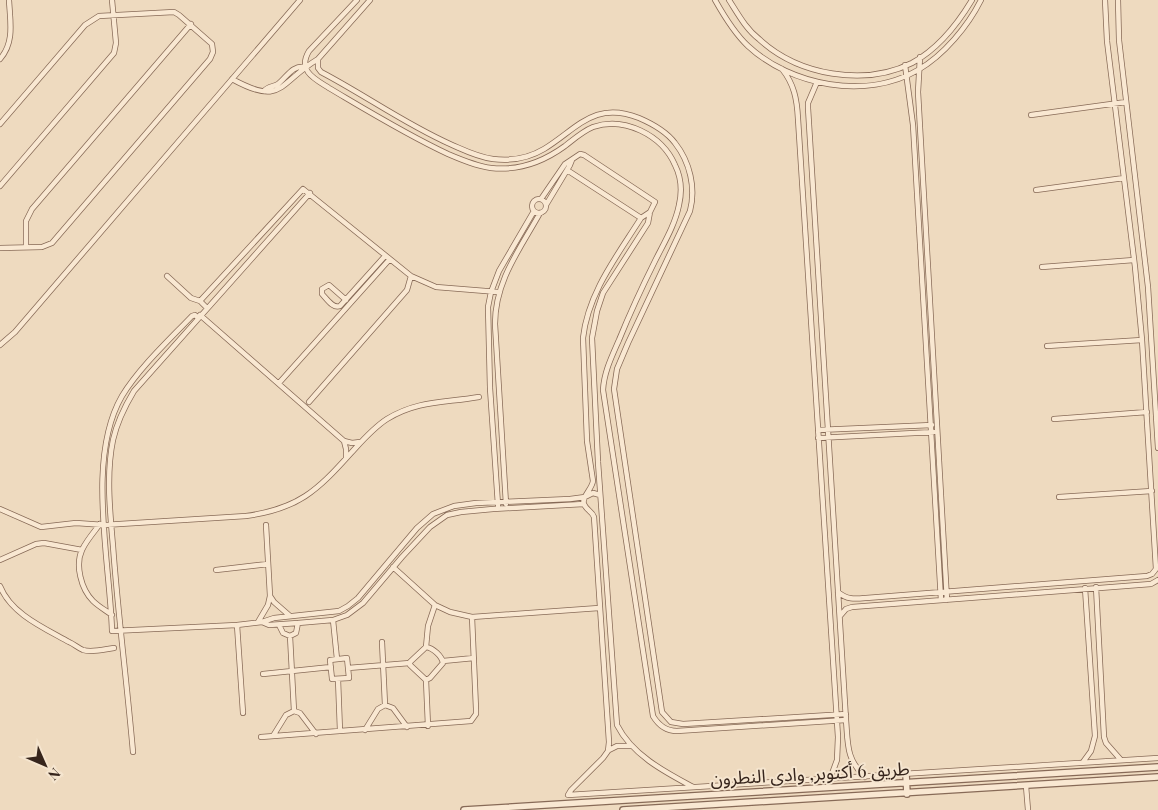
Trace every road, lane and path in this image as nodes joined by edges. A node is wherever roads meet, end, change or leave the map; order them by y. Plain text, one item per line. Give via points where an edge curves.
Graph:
1 (9, 0) edge
2 (112, 0) edge
3 (300, 0) edge
4 (356, 0) edge
5 (370, 0) edge
6 (714, 0) edge
7 (729, 0) edge
8 (972, 0) edge
9 (981, 0) edge
10 (1105, 0) edge
11 (1118, 0) edge
12 (114, 15) junction
13 (191, 24) junction
14 (920, 57) junction
15 (0, 59) edge
16 (318, 59) junction
17 (905, 65) junction
18 (305, 67) junction
19 (920, 68) junction
20 (782, 69) junction
21 (907, 74) junction
22 (855, 75) junction
23 (232, 79) junction
24 (817, 82) junction
25 (855, 85) junction
26 (1126, 102) junction
27 (808, 103) junction
28 (1115, 104) junction
29 (797, 105) junction
30 (1031, 115) dead end
31 (0, 124) edge
32 (420, 130) junction
33 (431, 135) junction
34 (416, 138) junction
35 (426, 144) junction
36 (572, 160) junction
37 (567, 170) junction
38 (1124, 178) junction
39 (0, 186) edge
40 (1036, 190) dead end
41 (310, 193) junction
42 (541, 199) junction
43 (546, 205) junction
44 (534, 211) junction
45 (650, 212) junction
46 (540, 213) junction
47 (641, 218) junction
48 (623, 246) junction
49 (26, 247) junction
50 (0, 248) edge
51 (630, 250) junction
52 (385, 256) junction
53 (389, 260) junction
54 (1134, 260) junction
55 (1042, 267) dead end
56 (168, 276) dead end
57 (411, 276) junction
58 (1148, 287) junction
59 (1136, 289) junction
60 (491, 292) junction
61 (498, 292) junction
62 (346, 300) junction
63 (200, 301) junction
64 (207, 308) junction
65 (199, 316) junction
66 (1142, 340) junction
67 (0, 345) edge
68 (1048, 346) dead end
69 (279, 384) junction
70 (479, 397) dead end
71 (308, 402) dead end
72 (491, 402) junction
73 (500, 402) junction
74 (1147, 412) junction
75 (1054, 419) dead end
76 (933, 425) junction
77 (818, 430) junction
78 (828, 430) junction
79 (934, 432) junction
80 (818, 438) junction
81 (829, 438) junction
82 (344, 442) junction
83 (361, 442) junction
84 (1158, 448) edge
85 (346, 459) junction
86 (598, 462) junction
87 (591, 463) junction
88 (626, 473) junction
89 (616, 474) junction
90 (1152, 491) junction
91 (600, 496) junction
92 (585, 497) junction
93 (1059, 497) dead end
94 (570, 499) junction
95 (498, 502) junction
96 (506, 502) junction
97 (584, 504) junction
98 (570, 505) junction
99 (498, 508) junction
100 (506, 508) junction
101 (0, 509) edge
102 (102, 524) junction
103 (111, 524) junction
104 (266, 525) dead end
105 (82, 550) junction
106 (596, 556) junction
107 (604, 556) junction
108 (0, 560) edge
109 (388, 562) junction
110 (268, 564) junction
111 (393, 568) junction
112 (216, 570) dead end
113 (1158, 580) edge
114 (1096, 581) junction
115 (1085, 582) junction
116 (0, 586) edge
117 (1096, 588) junction
118 (1085, 589) junction
119 (838, 592) junction
120 (943, 592) junction
121 (270, 596) junction
122 (944, 600) junction
123 (435, 605) junction
124 (600, 608) junction
125 (112, 615) junction
126 (290, 616) junction
127 (840, 616) junction
128 (472, 617) junction
129 (334, 620) junction
130 (260, 622) junction
131 (298, 623) junction
132 (237, 625) junction
133 (279, 625) junction
134 (121, 631) junction
135 (290, 636) junction
136 (382, 642) dead end
137 (1099, 646) junction
138 (426, 647) junction
139 (1089, 647) junction
140 (114, 648) dead end
141 (474, 658) junction
142 (337, 659) junction
143 (443, 661) junction
144 (410, 663) junction
145 (612, 663) junction
146 (603, 664) junction
147 (383, 665) junction
148 (331, 667) junction
149 (348, 668) junction
150 (291, 671) junction
151 (263, 674) dead end
152 (604, 674) junction
153 (612, 674) junction
154 (338, 679) junction
155 (426, 680) junction
156 (606, 701) junction
157 (614, 701) junction
158 (385, 705) junction
159 (294, 711) junction
160 (243, 713) dead end
161 (837, 714) junction
162 (846, 714) junction
163 (615, 716) junction
164 (607, 717) junction
165 (846, 720) junction
166 (837, 721) junction
167 (428, 726) junction
168 (1094, 726) junction
169 (1103, 726) junction
170 (407, 727) junction
171 (364, 730) junction
172 (340, 731) junction
173 (316, 734) junction
174 (273, 736) junction
175 (848, 736) junction
176 (261, 737) dead end
177 (838, 737) junction
178 (634, 746) junction
179 (608, 750) junction
180 (133, 752) dead end
181 (1158, 758) edge
182 (1121, 760) junction
183 (1083, 762) junction
184 (1158, 767) edge
185 (1103, 771) junction
186 (906, 774) junction
187 (865, 776) junction
188 (1158, 777) edge
189 (830, 779) junction
190 (1104, 781) junction
191 (906, 784) junction
192 (1026, 786) junction
193 (694, 788) junction
194 (907, 794) junction
195 (464, 810) edge
196 (623, 810) edge
197 (1028, 810) edge

1 - 15 street via 11,39
2 - 12 street
3 - 23 street
4 - 18 street via 309,52
5 - 16 street
6 - 20 street via 749,47
7 - 22 street via 758,39 780,56 832,74
8 - 14 street via 950,31
9 - 19 street via 957,36
10 - 28 street
11 - 26 street
12 - 13 street via 170,12
12 - 31 street via 99,16 85,25
12 - 39 street via 114,53
13 - 49 street via 32,209 26,221
13 - 49 street via 212,44 210,59 55,241 46,246
14 - 17 street
14 - 19 street
16 - 18 street
16 - 32 street via 321,72
17 - 21 street
17 - 22 street via 884,72
18 - 23 street via 293,70 264,92
18 - 34 street via 314,78
19 - 21 street
19 - 76 street via 918,92
20 - 24 street
20 - 29 street via 792,84
21 - 25 street via 892,80
21 - 76 street
22 - 25 street
23 - 67 street via 15,332
24 - 25 street
24 - 27 street
26 - 28 street
26 - 58 street
27 - 29 street
27 - 78 street
28 - 30 street
28 - 38 street
29 - 77 street
32 - 33 street
32 - 34 street
33 - 35 street
33 - 88 street via 475,155 512,159 545,148 588,118 616,113 635,116 658,128 681,151 692,183 690,211 628,343 614,381
34 - 35 street
35 - 89 street via 473,164 515,168 554,155 586,130 616,124 631,126 651,136 663,146 674,163 681,190 677,213 605,374 603,390
36 - 37 street
36 - 42 street via 564,164
36 - 45 street via 578,154 584,155 653,199 655,204
37 - 43 street
37 - 47 street
38 - 40 street
38 - 54 street
41 - 52 street
41 - 63 street via 302,189
41 - 64 street
42 - 43 street
42 - 44 street via 531,205
43 - 46 street
44 - 46 street
44 - 60 street via 502,264
45 - 47 street
45 - 51 street via 648,223
46 - 61 street via 508,267
47 - 48 street
48 - 51 street
48 - 87 street via 593,297 584,328 587,440
49 - 50 street
51 - 86 street via 603,293 593,329
52 - 53 street
52 - 62 street
53 - 57 street
53 - 69 street
54 - 55 street
54 - 59 street
56 - 63 street via 193,299
57 - 60 street via 436,287
57 - 71 street via 407,290
58 - 59 street
58 - 84 street
59 - 66 street
60 - 61 street
60 - 72 street via 488,324
61 - 73 street via 495,324
62 - 62 street via 334,307 322,294 322,288 329,286
63 - 64 street
64 - 65 street
65 - 69 street
65 - 102 street via 193,316 135,378 117,406 108,428 104,452
65 - 103 street via 134,391 123,410 111,452
66 - 68 street
66 - 74 street
69 - 82 street
70 - 83 street via 430,402 405,410 380,424
72 - 73 street
72 - 95 street
73 - 96 street
74 - 75 street
74 - 90 street
76 - 78 street
76 - 79 street
77 - 78 street
77 - 80 street
78 - 81 street
79 - 81 street
79 - 120 street
80 - 81 street
80 - 161 street
81 - 119 street
82 - 83 street
82 - 85 street
83 - 85 street
85 - 103 street via 314,492 266,512
86 - 87 street
86 - 91 street
87 - 92 street via 593,485
88 - 89 street
88 - 161 street via 664,716 671,722 683,724
89 - 166 street via 651,710 656,721 665,729 677,731
90 - 93 street
90 - 114 street via 1155,572 1147,576
91 - 92 street via 593,493
91 - 107 street
92 - 94 street
92 - 97 street
94 - 96 street
94 - 98 street
95 - 96 street
95 - 99 street
95 - 109 street via 454,506 433,514
96 - 100 street
97 - 98 street
97 - 106 street via 594,514
98 - 100 street
99 - 100 street
99 - 111 street via 454,513 442,518
101 - 102 street via 41,527
102 - 103 street
102 - 105 street
102 - 125 street
103 - 134 street
104 - 110 street
105 - 108 street via 44,543
105 - 125 street via 79,565 85,590 94,602
106 - 107 street
106 - 124 street
107 - 145 street
109 - 111 street
109 - 126 street via 358,598 344,609
110 - 112 street
110 - 121 street
111 - 123 street
111 - 129 street via 359,607
113 - 117 street via 1151,584
114 - 115 street
114 - 117 street
115 - 118 street
115 - 120 street
116 - 140 street via 15,608 79,648 87,651
117 - 118 street
117 - 137 street
118 - 122 street
118 - 139 street
119 - 120 street via 850,599
119 - 127 street
120 - 122 street
121 - 126 street
121 - 130 street
122 - 127 street via 852,607
123 - 128 street
123 - 138 street
124 - 128 street
124 - 146 street
125 - 134 street via 112,631
126 - 130 street
127 - 162 street
128 - 141 street
129 - 131 street
129 - 142 street
130 - 132 street
130 - 133 street
131 - 133 street
131 - 135 street via 296,633
132 - 134 street
132 - 160 street
133 - 135 street via 283,633
134 - 180 street
135 - 150 street
136 - 147 street
137 - 139 street
137 - 169 street
138 - 143 street
138 - 144 street
139 - 168 street
141 - 143 street
141 - 167 street via 474,718 466,723
142 - 148 street via 330,660
142 - 149 street via 347,658
143 - 155 street
144 - 147 street
144 - 155 street
145 - 146 street
145 - 153 street
146 - 152 street
147 - 149 street
147 - 158 street
148 - 150 street
148 - 154 street via 332,679
149 - 154 street via 349,678
150 - 151 street
150 - 159 street
152 - 153 street
152 - 156 street
153 - 157 street
154 - 172 street
155 - 167 street
156 - 157 street
156 - 164 street
157 - 163 street
158 - 170 street via 393,708
158 - 171 street via 378,709
159 - 173 street via 300,713
159 - 174 street via 286,715
161 - 162 street
161 - 166 street
162 - 165 street
163 - 164 street
163 - 178 street via 618,729
164 - 179 street
165 - 166 street
165 - 175 street
166 - 177 street
167 - 170 street
168 - 169 street
168 - 183 street via 1093,746
169 - 182 street via 1106,744
170 - 171 street
171 - 172 street
172 - 173 street
173 - 174 street
174 - 176 street
175 - 177 street
175 - 187 street via 850,758
177 - 189 street via 837,760
178 - 179 street via 617,746
178 - 193 street via 660,769
179 - 193 street via 568,795
181 - 182 street
182 - 183 street
183 - 186 street
184 - 185 street, طريق 6 أكتوبر, وادى النطرون
185 - 190 street
185 - 191 street, طريق 6 أكتوبر, وادى النطرون
186 - 187 street
186 - 191 street
187 - 189 street
188 - 190 street, طريق 6 أكتوبر, وادى النطرون
189 - 193 street
190 - 192 street, طريق 6 أكتوبر, وادى النطرون
191 - 194 street
191 - 195 street, طريق 6 أكتوبر, وادى النطرون
192 - 194 street, طريق 6 أكتوبر, وادى النطرون
192 - 197 street
194 - 196 street, طريق 6 أكتوبر, وادى النطرون

